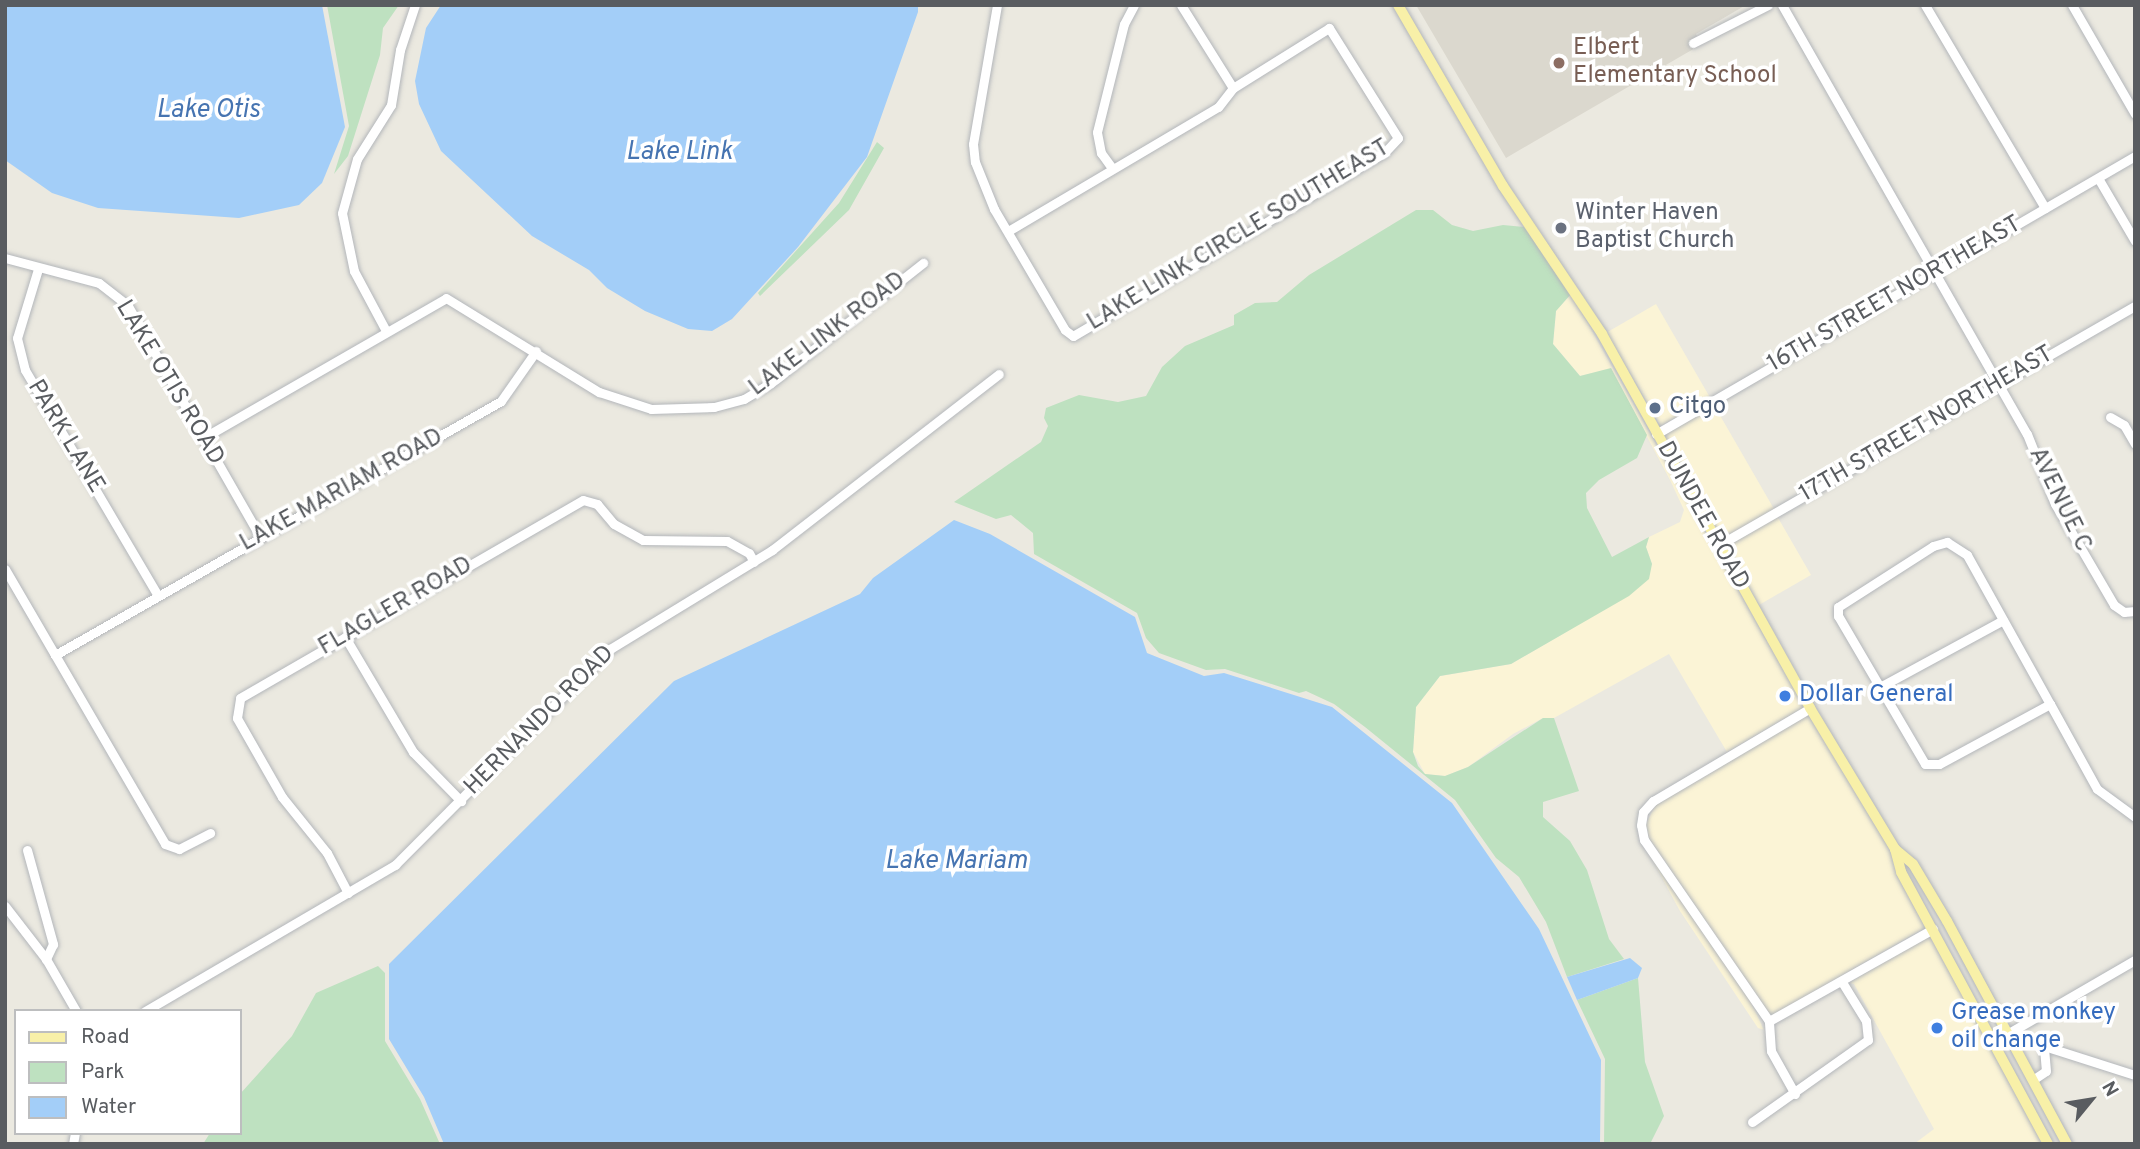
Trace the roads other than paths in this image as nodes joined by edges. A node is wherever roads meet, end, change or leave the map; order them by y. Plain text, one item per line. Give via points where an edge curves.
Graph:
1 (415, 5) edge
2 (997, 5) edge
3 (1135, 5) edge
4 (1181, 5) edge
5 (1398, 5) edge
6 (1768, 5) edge
7 (1782, 5) edge
8 (1925, 5) edge
9 (2072, 5) edge
10 (1693, 43) dead end
11 (1233, 88) junction
12 (2135, 114) edge
13 (2135, 156) edge
14 (1112, 168) junction
15 (2098, 178) junction
16 (2045, 208) junction
17 (1007, 231) junction
18 (2135, 242) edge
19 (5, 258) edge
20 (923, 263) dead end
21 (38, 269) junction
22 (1934, 272) junction
23 (2135, 306) edge
24 (385, 329) junction
25 (536, 351) junction
26 (999, 374) dead end
27 (1998, 384) junction
28 (2110, 417) dead end
29 (1656, 434) junction
30 (203, 438) junction
31 (2135, 444) edge
32 (261, 538) junction
33 (1718, 545) junction
34 (754, 562) junction
35 (5, 569) edge
36 (158, 594) junction
37 (2135, 611) edge
38 (2003, 620) junction
39 (345, 637) junction
40 (55, 655) junction
41 (1878, 688) junction
42 (2050, 704) junction
43 (1810, 708) junction
44 (461, 801) junction
45 (2135, 817) edge
46 (211, 833) dead end
47 (1895, 849) junction
48 (27, 850) dead end
49 (348, 893) junction
50 (5, 906) edge
51 (1933, 929) junction
52 (46, 959) junction
53 (2135, 960) edge
54 (1842, 982) junction
55 (75, 1009) edge
56 (148, 1009) edge
57 (1769, 1021) junction
58 (2009, 1032) junction
59 (1995, 1041) junction
60 (2135, 1074) edge
61 (2034, 1079) junction
62 (1795, 1094) junction
63 (1752, 1122) dead end
64 (2048, 1144) edge
65 (2067, 1144) edge

1 - 24 street via 400,50 391,105 357,159 342,213 354,271
2 - 17 street via 973,144 980,180
3 - 14 street via 1124,24 1097,132 1101,152
4 - 11 street
5 - 29 main road, DUNDEE ROAD via 1509,196 1602,334
6 - 10 street
7 - 22 street, AVENUE C
8 - 16 street
9 - 12 street
11 - 14 street via 1218,107
11 - 17 street, LAKE LINK CIRCLE SOUTHEAST via 1329,28 1398,138 1385,152 1073,336
13 - 15 street, 16TH STREET NORTHEAST
14 - 17 street
15 - 16 street, 16TH STREET NORTHEAST
15 - 18 street
16 - 22 street, 16TH STREET NORTHEAST
19 - 21 street, LAKE OTIS ROAD
20 - 25 street, LAKE LINK ROAD via 771,383 744,399 714,408 683,411 628,403 599,392
21 - 30 street, LAKE OTIS ROAD via 99,283 128,306
21 - 36 street, PARK LANE via 18,338 25,370
22 - 27 street, AVENUE C
22 - 29 street, 16TH STREET NORTHEAST
23 - 27 street, 17TH STREET NORTHEAST
24 - 25 street via 446,298
24 - 30 street
25 - 32 street, LAKE MARIAM ROAD via 501,401
26 - 34 street, HERNANDO ROAD
27 - 33 street, 17TH STREET NORTHEAST
27 - 37 street, AVENUE C via 2036,453 2055,504 2114,605 2124,612
28 - 31 street via 2124,425
29 - 33 main road, DUNDEE ROAD
30 - 32 street, LAKE OTIS ROAD
32 - 36 street, LAKE MARIAM ROAD
33 - 43 main road, DUNDEE ROAD
34 - 39 street, FLAGLER ROAD via 749,553 727,541 643,540 614,524 597,504 583,499
34 - 44 street, HERNANDO ROAD via 610,649
35 - 40 street
36 - 40 street, LAKE MARIAM ROAD
38 - 41 street
38 - 41 street via 1966,555 1947,542 1933,546 1838,607 1838,616
38 - 42 street
39 - 44 street via 413,752
39 - 49 street, FLAGLER ROAD via 240,698 235,712 282,797 327,853
40 - 46 street via 165,844 178,849
41 - 42 street via 1925,764 1939,764
42 - 45 street via 2097,789
43 - 47 main road, DUNDEE ROAD
43 - 57 street via 1653,800 1642,819 1644,840
44 - 49 street, HERNANDO ROAD via 415,848
47 - 51 main road, DUNDEE ROAD via 1900,872
47 - 58 main road, DUNDEE ROAD via 1920,875
48 - 52 street via 53,944
49 - 56 street, HERNANDO ROAD
50 - 52 street
51 - 54 street
51 - 59 main road, DUNDEE ROAD
52 - 55 street
53 - 58 street
54 - 57 street
54 - 62 street via 1866,1021 1868,1041
57 - 62 street via 1770,1051
58 - 59 street
58 - 61 main road, DUNDEE ROAD
59 - 64 main road, DUNDEE ROAD
60 - 61 street via 2044,1046 2046,1072
61 - 65 main road, DUNDEE ROAD
62 - 63 street

